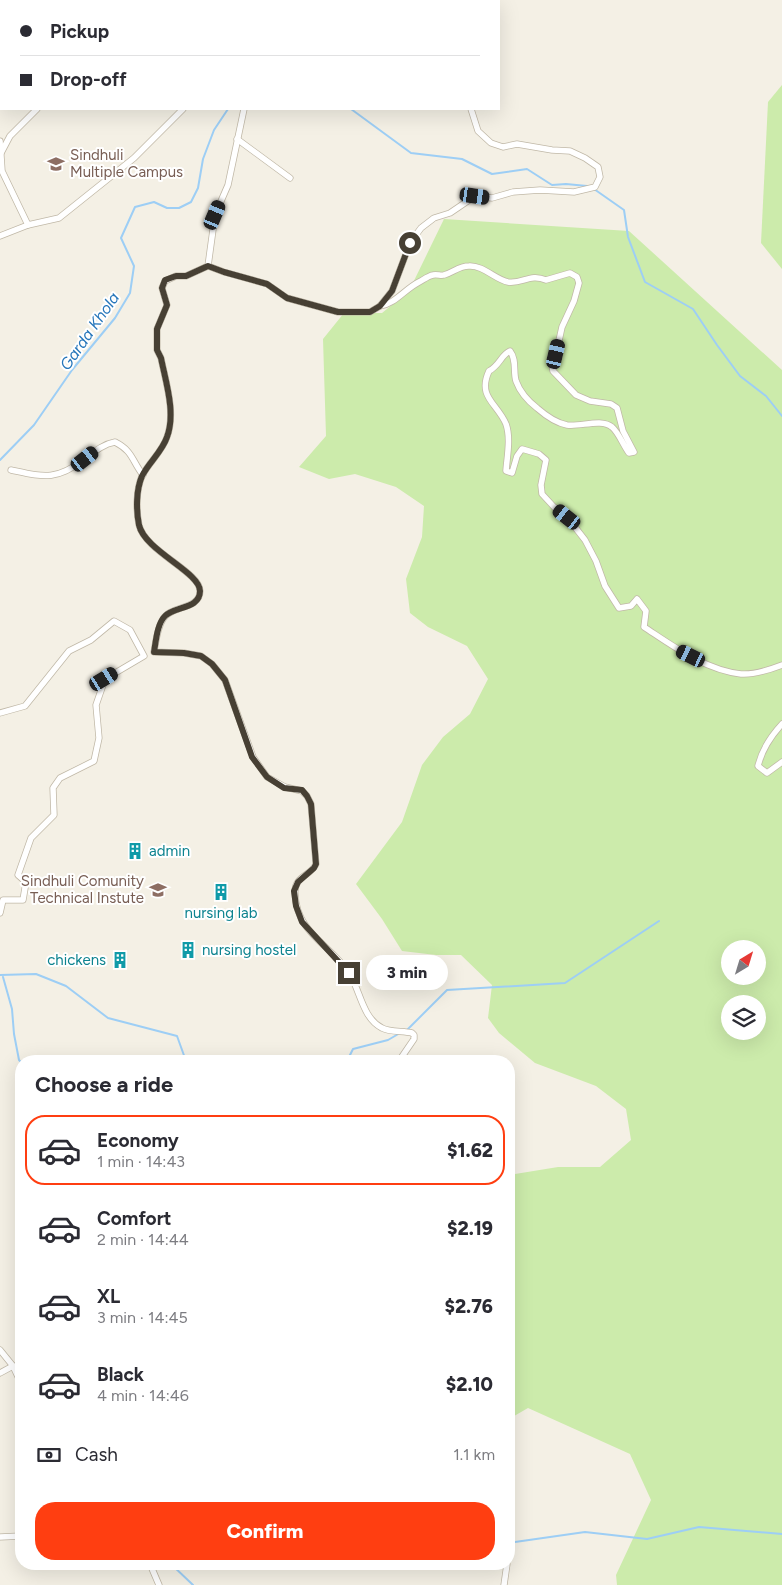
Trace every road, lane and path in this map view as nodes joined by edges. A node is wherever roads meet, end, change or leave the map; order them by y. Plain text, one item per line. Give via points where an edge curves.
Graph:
1 (36, 110) edge
2 (182, 110) edge
3 (244, 110) edge
4 (471, 110) edge
5 (237, 139) junction
6 (0, 141) edge
7 (0, 154) edge
8 (290, 178) dead end
9 (28, 225) junction
10 (0, 236) edge
11 (208, 266) junction
12 (380, 306) junction
13 (11, 470) dead end
14 (142, 475) junction
15 (154, 652) junction
16 (144, 656) junction
17 (782, 665) edge
18 (0, 714) edge
19 (782, 724) edge
20 (782, 762) edge
21 (0, 913) edge
22 (403, 1055) edge
23 (0, 1350) edge
24 (13, 1366) junction
25 (15, 1370) edge
26 (0, 1373) edge
27 (15, 1536) edge
28 (0, 1537) edge
29 (153, 1570) edge
30 (506, 1570) edge
31 (159, 1585) edge
32 (504, 1585) edge

1 - 7 street via 10,136
2 - 9 street via 134,158 59,218
3 - 5 street
4 - 12 street via 478,131 491,143 570,151 598,167 600,177 595,187 574,192 540,190 492,198 475,196 450,213 434,218 410,243 392,291
5 - 8 street
5 - 11 street via 228,185 215,215
6 - 7 street
7 - 9 street via 2,171
9 - 10 street
11 - 12 street via 267,284 287,298 338,312 370,312
11 - 14 street via 186,276 165,280 163,284 167,305 157,329 157,350 171,412 167,437
12 - 17 street via 388,305 424,279 433,275 443,276 460,266 472,265 514,283 538,277 546,280 570,273 577,277 580,283 562,327 553,371 576,395 617,408 623,431 634,452 629,453 612,427 604,423 566,425 549,418 524,396 516,381 514,356 510,351 498,366 489,371 484,386 506,425 506,471 512,473 522,449 540,454 546,460 542,494 567,517 585,540 605,586 619,608 632,606 637,599 646,611 644,627 677,649 718,669 742,674
13 - 14 street via 56,475 115,442 128,450
14 - 15 street via 137,508 140,527 149,542 188,574 200,590 198,599 192,604 171,611 164,618
15 - 16 street
15 - 22 street via 201,656 212,664 225,680 252,757 267,777 284,788 302,790 307,796 311,804 316,864 298,882 294,891 296,906 302,922 349,973 369,1016 382,1028 414,1035
16 - 18 street via 130,630 114,621 91,640 69,651 25,706
16 - 21 street via 104,679 96,705 99,738 94,761 56,783 53,788 54,815 31,838 18,875 26,882 23,900 3,900
19 - 20 street via 761,752 758,766 767,773
23 - 24 street
24 - 25 street
24 - 26 street
27 - 28 street
29 - 31 street
30 - 32 street

